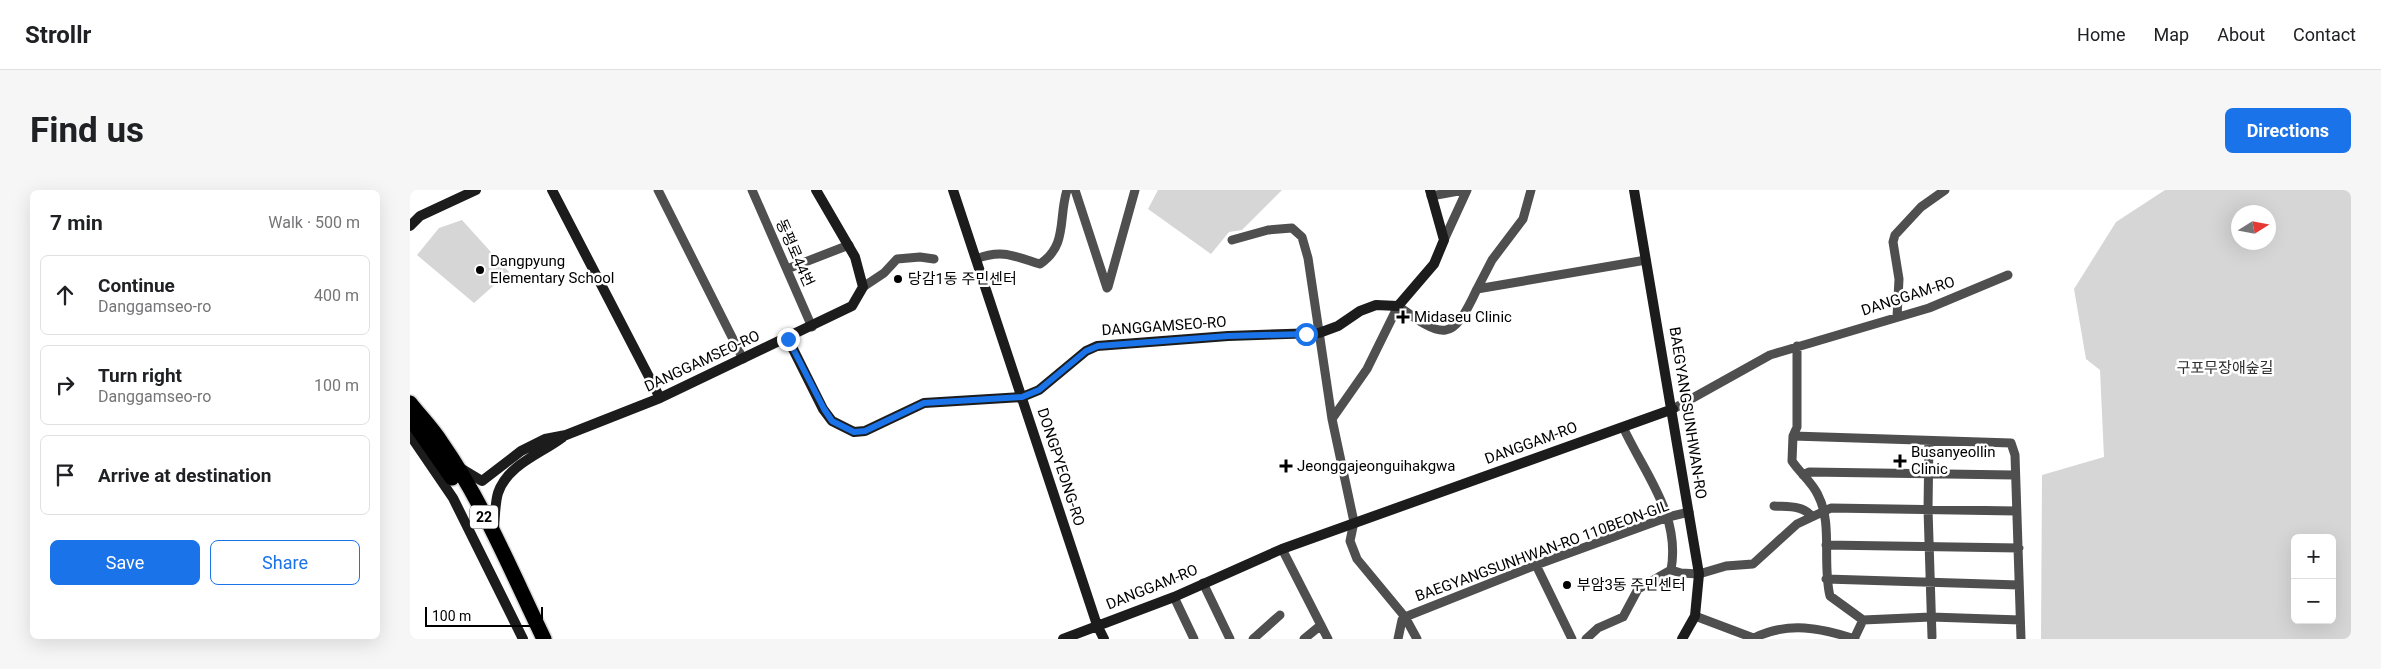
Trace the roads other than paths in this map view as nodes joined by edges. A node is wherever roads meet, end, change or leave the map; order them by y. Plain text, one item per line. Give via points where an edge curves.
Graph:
1 (476, 190) edge
2 (552, 190) edge
3 (658, 190) edge
4 (752, 190) edge
5 (816, 190) edge
6 (953, 190) edge
7 (1067, 190) edge
8 (1075, 190) edge
9 (1134, 190) edge
10 (1465, 190) edge
11 (1531, 190) edge
12 (1634, 190) edge
13 (1945, 190) edge
14 (1430, 193) edge
15 (410, 226) edge
16 (1232, 240) dead end
17 (1444, 240) junction
18 (849, 245) junction
19 (934, 259) dead end
20 (976, 259) junction
21 (1646, 260) junction
22 (787, 269) junction
23 (2008, 275) dead end
24 (863, 287) junction
25 (1478, 289) junction
26 (1398, 306) junction
27 (1897, 317) junction
28 (812, 327) junction
29 (1319, 333) junction
30 (788, 339) junction
31 (1796, 346) junction
32 (743, 359) junction
33 (410, 396) edge
34 (1022, 397) junction
35 (660, 398) junction
36 (410, 403) edge
37 (1672, 409) junction
38 (410, 418) edge
39 (1332, 419) junction
40 (1623, 427) junction
41 (410, 435) edge
42 (566, 435) junction
43 (1793, 436) junction
44 (1929, 440) junction
45 (462, 469) junction
46 (1928, 473) junction
47 (2014, 474) junction
48 (1803, 475) junction
49 (1774, 506) dead end
50 (1928, 509) junction
51 (1824, 511) junction
52 (2016, 511) junction
53 (1689, 512) junction
54 (1669, 517) junction
55 (1812, 517) junction
56 (1354, 522) junction
57 (494, 528) junction
58 (1826, 545) junction
59 (1930, 547) junction
60 (2019, 548) junction
61 (1282, 549) junction
62 (1536, 565) junction
63 (1671, 570) junction
64 (1698, 574) junction
65 (1826, 579) junction
66 (1931, 582) junction
67 (1203, 583) junction
68 (2019, 585) junction
69 (1174, 597) junction
70 (1280, 615) dead end
71 (1695, 616) junction
72 (1405, 617) junction
73 (1931, 617) junction
74 (1863, 620) junction
75 (2020, 620) junction
76 (1097, 625) junction
77 (1321, 625) junction
78 (1933, 638) edge
79 (523, 639) edge
80 (533, 639) edge
81 (544, 639) edge
82 (548, 639) edge
83 (1062, 639) edge
84 (1104, 639) edge
85 (1194, 639) edge
86 (1230, 639) edge
87 (1254, 639) edge
88 (1304, 639) edge
89 (1328, 639) edge
90 (1398, 639) edge
91 (1417, 639) edge
92 (1572, 639) edge
93 (1586, 639) edge
94 (1682, 639) edge
95 (1755, 639) edge
96 (1855, 639) edge
97 (2021, 639) edge

1 - 15 main road via 420,216
2 - 35 main road
3 - 32 street
4 - 22 street, 동평로44번
5 - 18 main road
6 - 20 main road, DONGPYEONG-RO
7 - 20 street via 1058,247 1051,256 1040,264 1006,252
8 - 9 street via 1108,288
10 - 14 street
10 - 17 street
11 - 25 street via 1523,220 1492,260
12 - 21 main road, BAEGYANGSUNHWAN-RO
13 - 27 street via 1921,207 1895,235 1893,242 1899,279
14 - 17 main road
16 - 29 street via 1275,229 1292,228 1299,232 1308,258
17 - 26 main road via 1434,264
18 - 22 street
18 - 24 main road
19 - 24 street via 897,259 884,273
20 - 34 main road, DONGPYEONG-RO
21 - 25 street
21 - 37 main road, BAEGYANGSUNHWAN-RO
22 - 28 street, 동평로44번
23 - 27 street, DANGGAM-RO via 1929,308
24 - 28 main road via 852,306
25 - 26 street via 1460,323 1449,330 1428,327
26 - 29 main road, DANGGAMSEO-RO via 1376,305
26 - 39 street via 1367,369
27 - 31 street, DANGGAM-RO
28 - 30 main road
29 - 34 main road, DANGGAMSEO-RO via 1098,346 1086,351 1039,390
29 - 39 street
30 - 32 main road, DANGGAMSEO-RO
30 - 34 main road, DANGGAMSEO-RO via 832,421 854,432 865,431 924,403
31 - 37 street, DANGGAM-RO via 1770,355
31 - 43 street via 1797,427
32 - 35 main road, DANGGAMSEO-RO
33 - 45 main road
34 - 76 main road, DONGPYEONG-RO
35 - 42 main road, DANGGAMSEO-RO
36 - 81 highway, 22 via 441,441 456,466
37 - 40 main road, DANGGAM-RO
37 - 53 main road, BAEGYANGSUNHWAN-RO
38 - 80 highway, 22 via 453,479
39 - 56 street
40 - 54 street
40 - 56 main road, DANGGAM-RO
41 - 79 main road via 453,498
42 - 45 main road via 545,439 520,451 482,481
42 - 57 main road via 530,457 507,478 498,493
43 - 44 street
43 - 48 street via 1792,461
44 - 46 street
44 - 47 street via 2011,442 2015,455
45 - 57 main road
46 - 47 street
46 - 48 street via 1809,472
46 - 50 street
47 - 52 street
48 - 51 street via 1818,494
49 - 55 street via 1803,508
50 - 51 street via 1831,508
50 - 52 street
50 - 59 street
51 - 55 street
51 - 58 street
52 - 60 street
53 - 54 street, BAEGYANGSUNHWAN-RO 110BEON-GIL
53 - 64 main road, BAEGYANGSUNHWAN-RO
54 - 62 street, BAEGYANGSUNHWAN-RO 110BEON-GIL
54 - 63 street
55 - 64 street via 1797,524 1753,564 1726,566
56 - 61 main road, DANGGAM-RO
56 - 72 street via 1350,542 1354,554
57 - 82 main road
58 - 59 street
58 - 65 street
59 - 60 street
59 - 66 street
60 - 68 street
61 - 67 main road, DANGGAM-RO
61 - 77 street
62 - 72 street, BAEGYANGSUNHWAN-RO 110BEON-GIL
62 - 92 street
63 - 64 street
63 - 93 street via 1638,589 1623,617 1598,628
64 - 71 main road, BAEGYANGSUNHWAN-RO
65 - 66 street
65 - 74 street via 1833,600
66 - 68 street
66 - 73 street
67 - 69 main road, DANGGAM-RO
67 - 86 street
68 - 75 street
69 - 76 main road, DANGGAM-RO
69 - 85 street
70 - 87 street
71 - 94 main road, BAEGYANGSUNHWAN-RO
71 - 95 street
72 - 90 street
72 - 91 street
73 - 74 street
73 - 75 street
73 - 78 street
74 - 96 street
75 - 97 street
76 - 83 main road, DANGGAM-RO
76 - 84 main road, DONGPYEONG-RO
77 - 88 street
77 - 89 street
95 - 96 street via 1766,632 1802,627 1830,630

